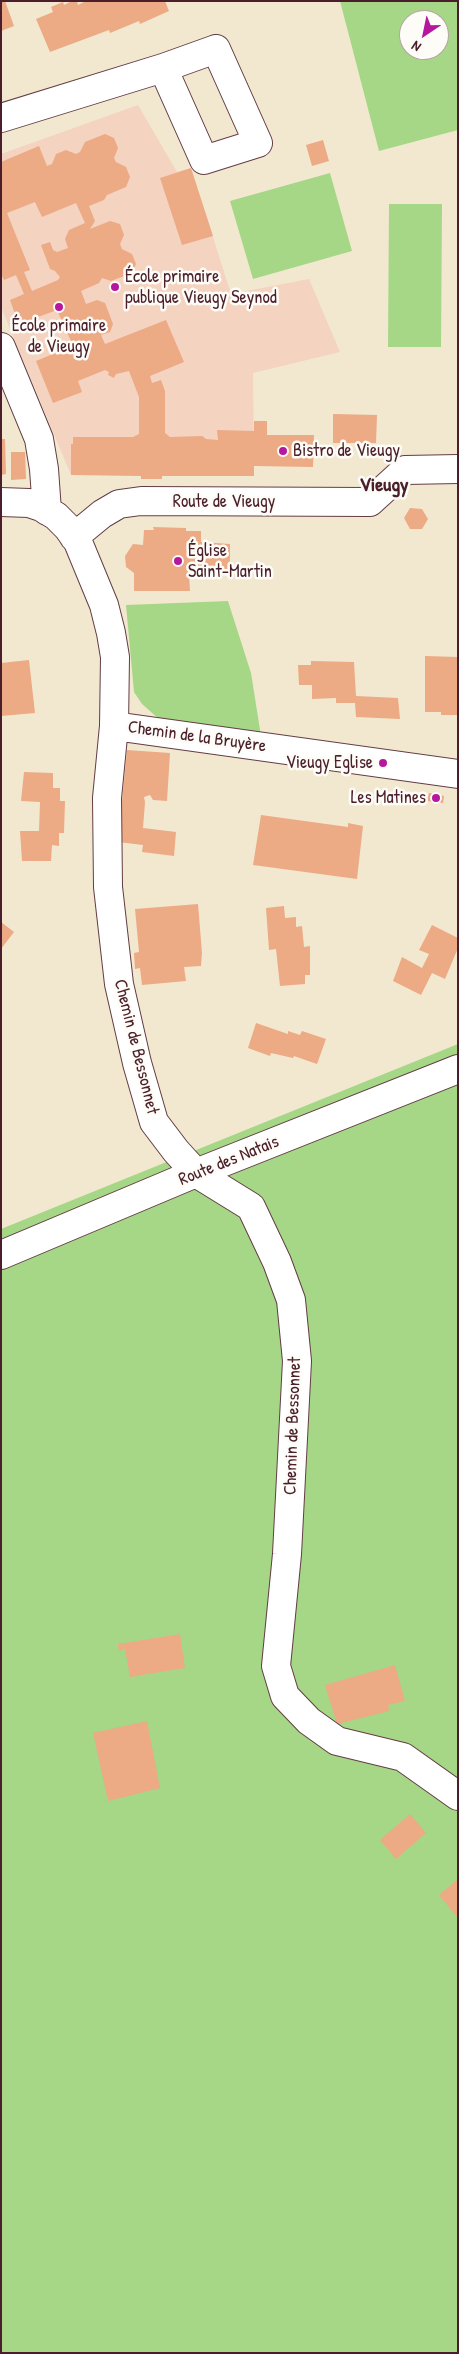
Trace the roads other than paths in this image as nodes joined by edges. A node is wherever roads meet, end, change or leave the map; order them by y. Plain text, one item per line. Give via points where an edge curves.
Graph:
1 (162, 68) dead end
2 (1, 118) edge
3 (1, 347) edge
4 (458, 469) edge
5 (1, 502) edge
6 (47, 511) junction
7 (74, 537) junction
8 (114, 726) junction
9 (458, 774) edge
10 (458, 1069) edge
11 (196, 1173) junction
12 (1, 1254) edge
13 (458, 1796) edge

1 - 2 street
3 - 6 street via 39,439
4 - 7 street, Route de Vieugy via 405,470 370,502 141,501 119,504
5 - 6 street via 29,503
6 - 7 street
7 - 8 street, Chemin de Bessonnet via 104,605 111,633 115,657
8 - 9 street, Chemin de la Bruyère
8 - 11 street, Chemin de Bessonnet via 108,798 107,878 119,984 154,1122
10 - 11 street, Route des Natais
11 - 12 street, Route des Natais
11 - 13 street, Chemin de Bessonnet via 250,1207 277,1262 291,1300 298,1361 287,1554 276,1666 285,1696 309,1721 337,1741 403,1758

